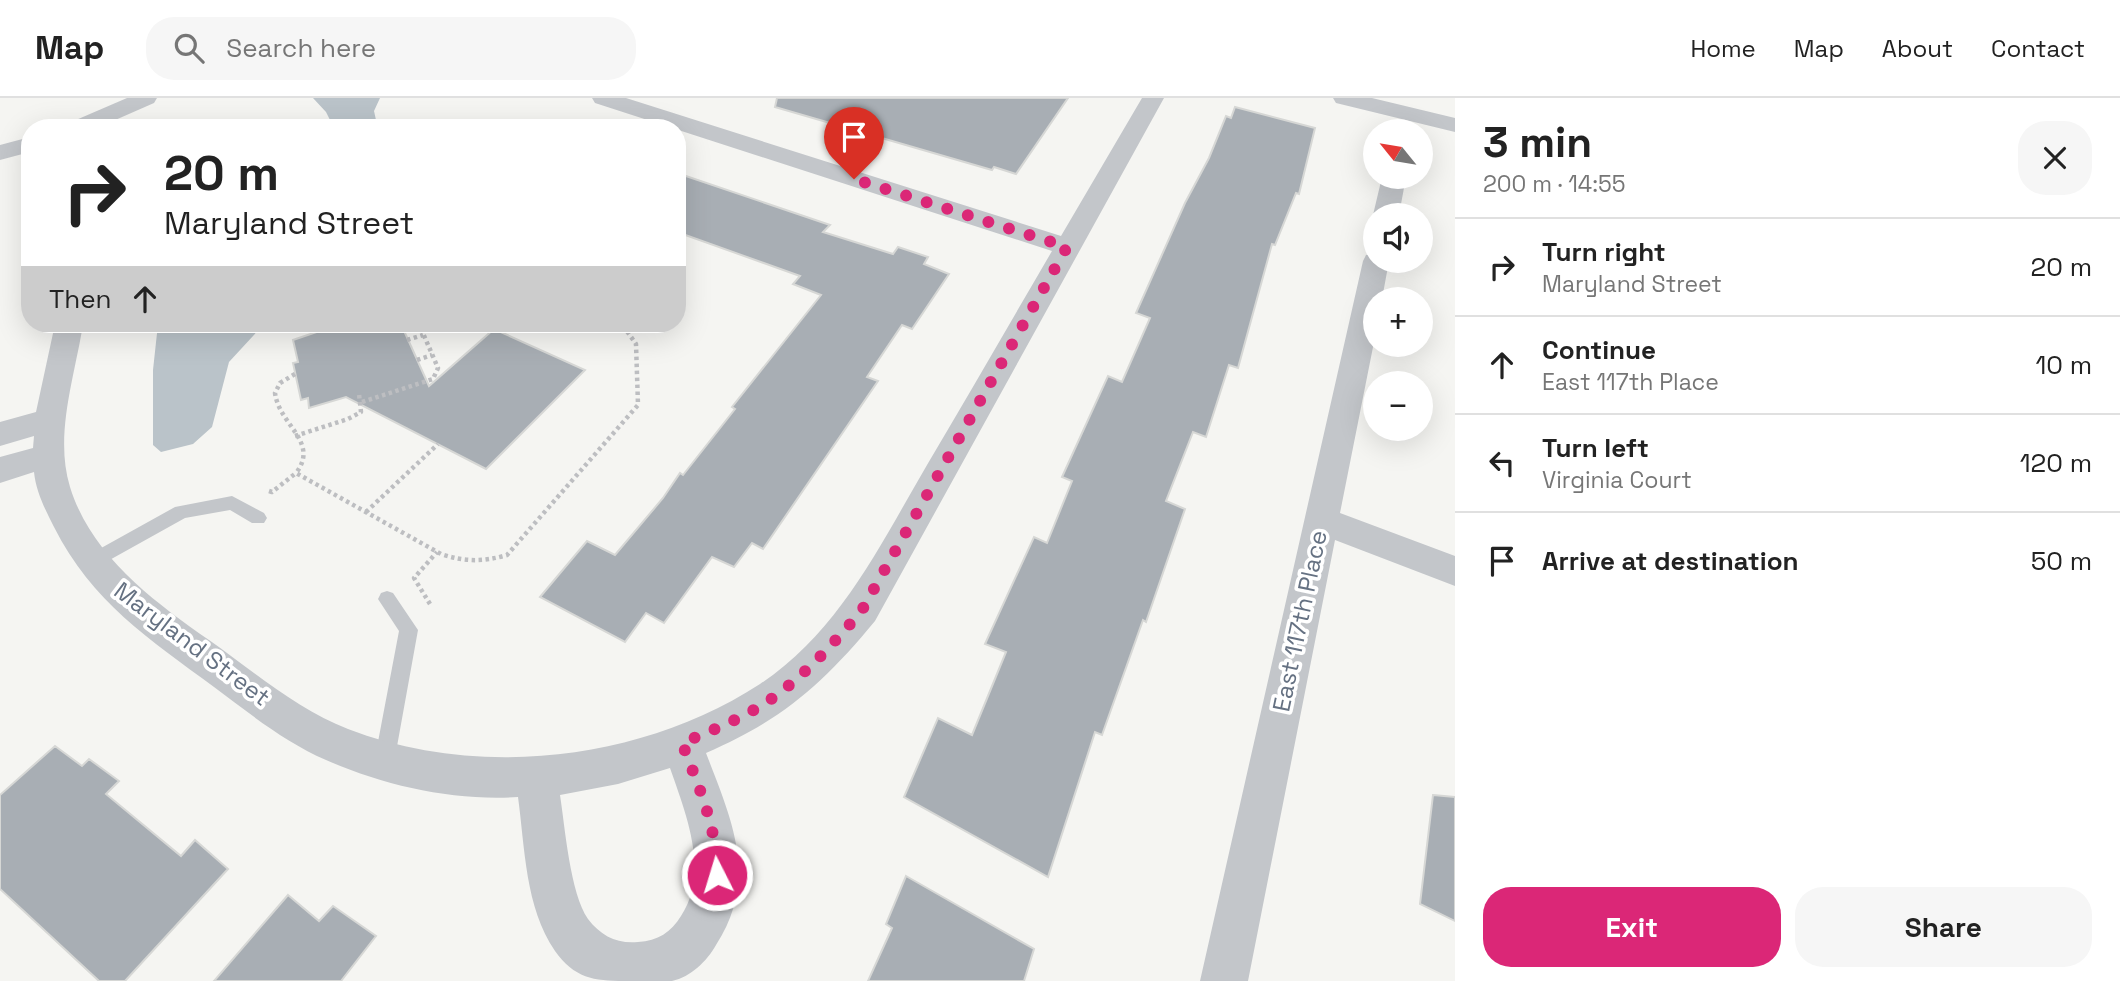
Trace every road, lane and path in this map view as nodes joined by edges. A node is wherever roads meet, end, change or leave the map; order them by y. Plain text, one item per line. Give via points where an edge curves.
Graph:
1 (146, 98) edge
2 (603, 98) edge
3 (1153, 98) edge
4 (1344, 98) edge
5 (1407, 114) edge
6 (98, 119) edge
7 (668, 119) edge
8 (686, 125) edge
9 (1455, 125) edge
10 (21, 146) edge
11 (0, 152) edge
12 (1067, 247) junction
13 (1374, 273) edge
14 (67, 333) edge
15 (628, 333) edge
16 (424, 335) joint
17 (407, 340) dead end
18 (432, 355) junction
19 (417, 360) dead end
20 (295, 374) dead end
21 (359, 394) dead end
22 (362, 402) junction
23 (0, 434) edge
24 (295, 436) junction
25 (50, 437) junction
26 (438, 444) dead end
27 (0, 470) edge
28 (366, 512) junction
29 (258, 519) dead end
30 (1322, 521) junction
31 (91, 562) junction
32 (1455, 571) edge
33 (387, 599) dead end
34 (682, 743) junction
35 (384, 763) junction
36 (536, 777) junction
37 (1224, 981) edge

1 - 6 street
2 - 7 street
3 - 12 street
4 - 5 street
5 - 9 street
8 - 12 street
10 - 11 street
12 - 34 street, Maryland Street via 862,610 830,648 773,698
13 - 30 street, East 117th Place
14 - 25 street, Maryland Street
15 - 28 path via 636,344 638,405 507,555 465,563
16 - 17 path
16 - 18 path
18 - 19 path
18 - 22 path via 438,368 433,379
20 - 24 path via 282,380 276,390 276,404
21 - 22 path
22 - 24 path via 361,412 348,419
23 - 25 street
24 - 28 path via 305,459 296,473
25 - 27 street
25 - 31 street, Maryland Street via 52,481
26 - 28 path
29 - 31 lane via 232,503 181,512
30 - 32 street
30 - 37 street, East 117th Place
31 - 35 street, Maryland Street via 122,597 284,713 338,745
33 - 35 lane via 409,630
34 - 36 street, Maryland Street via 601,770
34 - 36 street via 717,855 716,895 689,946 655,965 623,967 596,958 572,935 555,901
35 - 36 street, Maryland Street via 436,775

